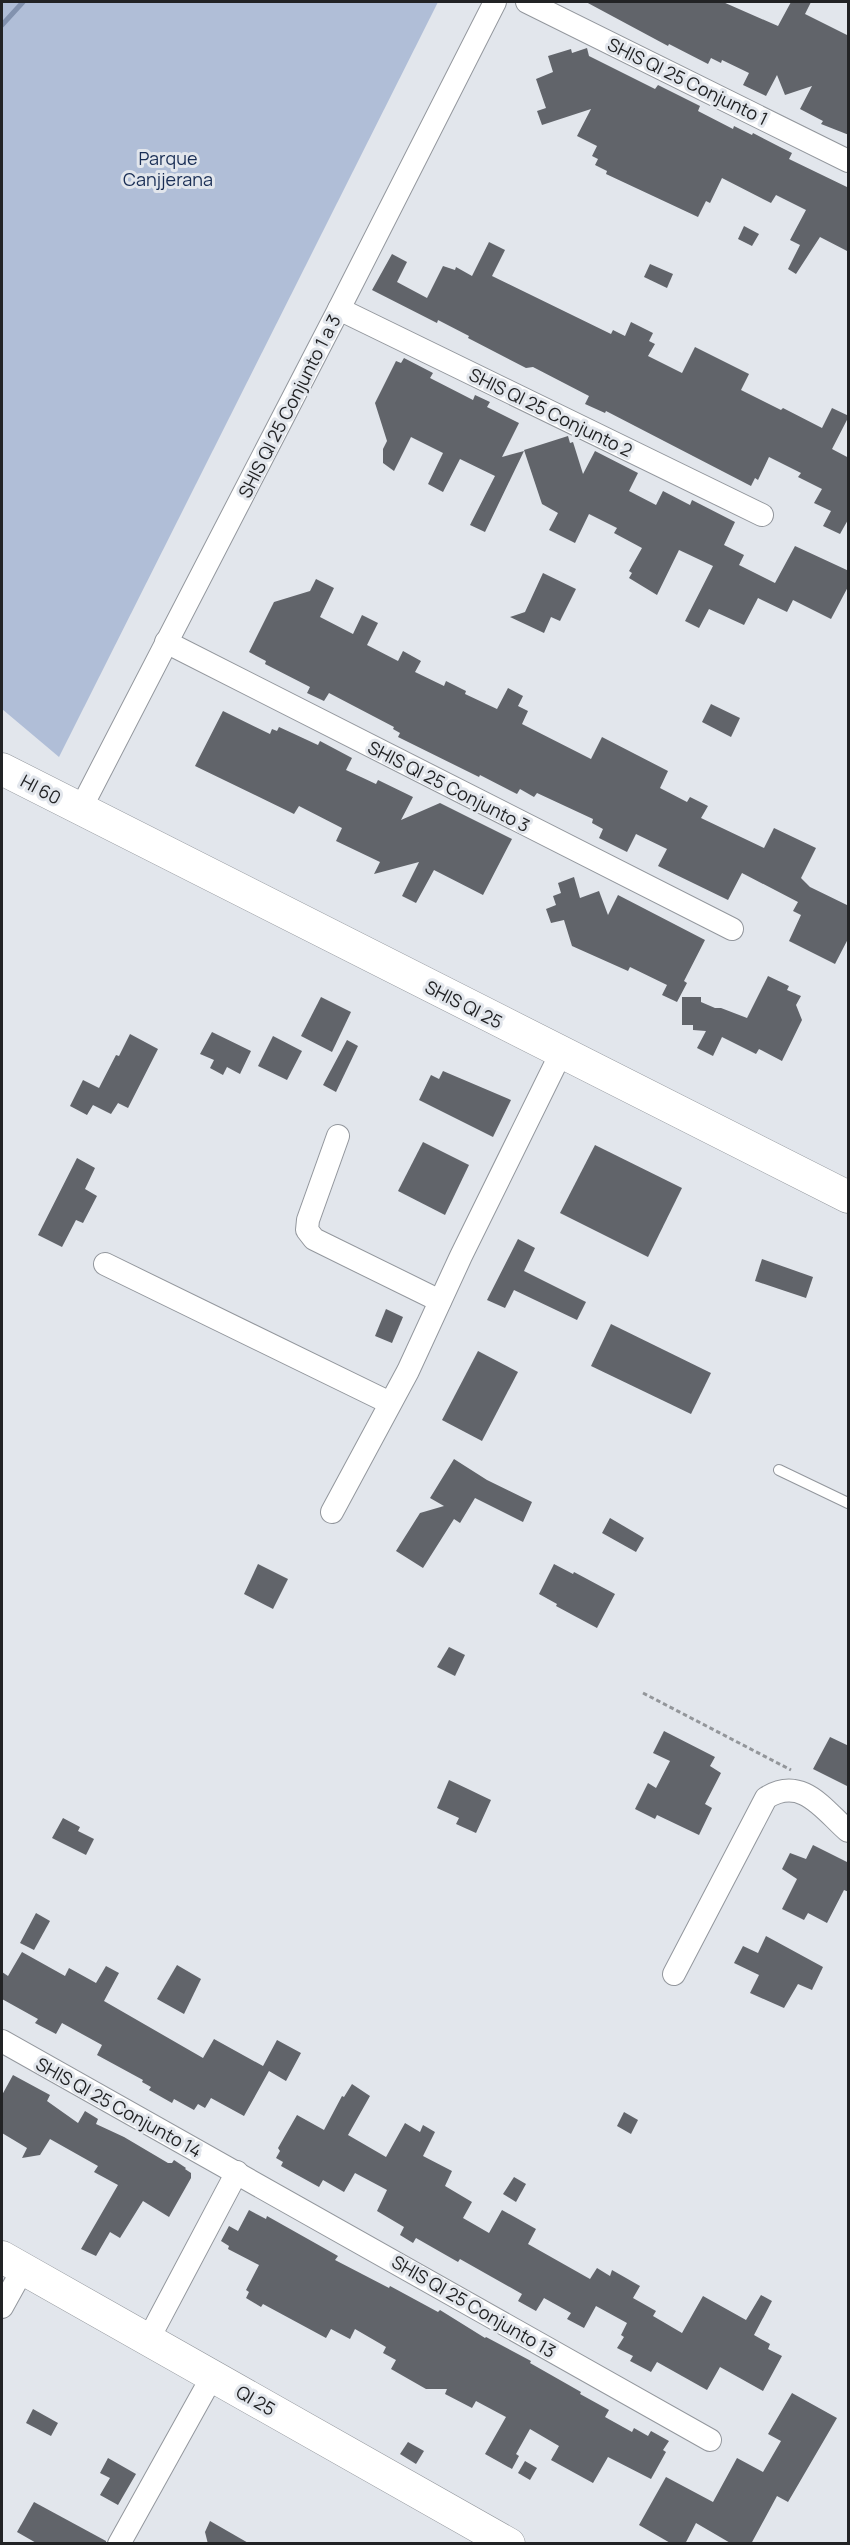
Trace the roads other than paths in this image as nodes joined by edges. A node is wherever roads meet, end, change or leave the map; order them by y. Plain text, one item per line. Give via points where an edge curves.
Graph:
1 (495, 2) edge
2 (527, 2) edge
3 (849, 161) edge
4 (339, 309) junction
5 (762, 515) dead end
6 (166, 642) junction
7 (2, 769) edge
8 (80, 810) junction
9 (732, 929) dead end
10 (561, 1053) junction
11 (338, 1137) dead end
12 (849, 1197) edge
13 (105, 1264) dead end
14 (440, 1301) junction
15 (390, 1403) junction
16 (779, 1470) dead end
17 (849, 1503) edge
18 (332, 1512) dead end
19 (849, 1831) edge
20 (674, 1974) dead end
21 (2, 2041) edge
22 (237, 2172) junction
23 (12, 2263) edge
24 (2, 2307) edge
25 (148, 2340) junction
26 (213, 2375) junction
27 (710, 2440) dead end
28 (491, 2539) edge
29 (119, 2544) edge

1 - 4 street, SHIS QI 25 Conjunto 1 a 3
2 - 3 street, SHIS QI 25 Conjunto 1
4 - 5 street, SHIS QI 25 Conjunto 2
4 - 6 street, SHIS QI 25 Conjunto 1 a 3
6 - 8 street, SHIS QI 25 Conjunto 1 a 3
6 - 9 street, SHIS QI 25 Conjunto 3
7 - 8 street, HI 60
8 - 10 street, SHIS QI 25
10 - 12 street, SHIS QI 25
10 - 14 street
11 - 14 street via 307,1230 314,1239
13 - 15 street
14 - 15 street
15 - 18 street
16 - 17 lane
19 - 20 street via 834,1814 798,1791 788,1789 766,1798
21 - 22 street, SHIS QI 25 Conjunto 14
22 - 25 street
22 - 27 street, SHIS QI 25 Conjunto 13
23 - 24 street
23 - 25 street, QI 25
25 - 26 street, QI 25
26 - 28 street, QI 25
26 - 29 street

